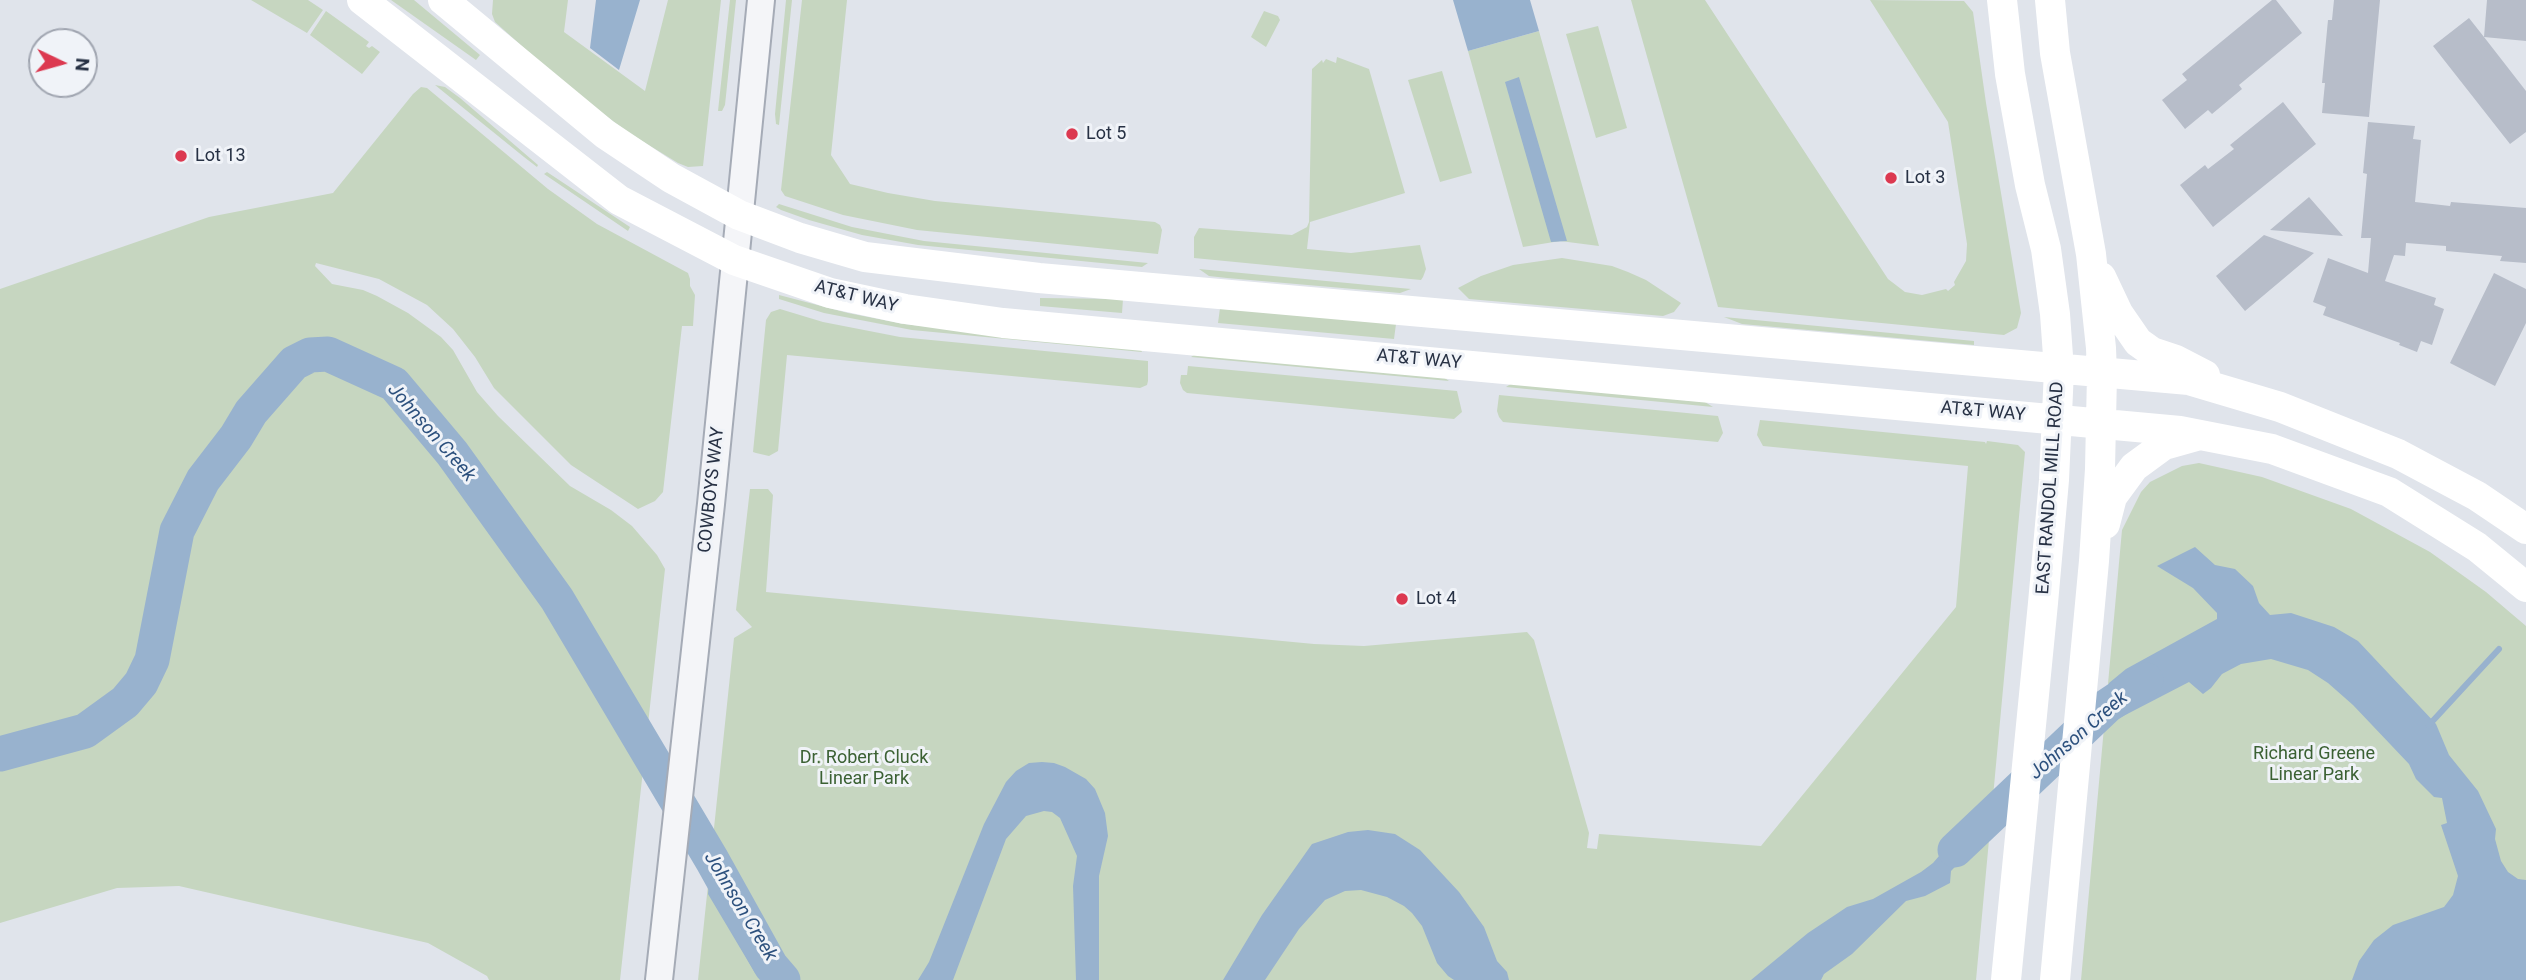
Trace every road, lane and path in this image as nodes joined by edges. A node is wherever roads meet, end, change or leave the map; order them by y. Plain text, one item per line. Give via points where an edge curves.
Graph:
1 (362, 0) edge
2 (443, 0) edge
3 (761, 0) edge
4 (2002, 0) edge
5 (2049, 0) edge
6 (739, 215) junction
7 (2091, 254) junction
8 (734, 260) junction
9 (2059, 370) junction
10 (2102, 374) junction
11 (2249, 398) junction
12 (2058, 419) junction
13 (2100, 424) junction
14 (2200, 435) junction
15 (2526, 529) edge
16 (2094, 561) junction
17 (2526, 587) edge
18 (659, 980) edge
19 (2007, 980) edge
20 (2054, 980) edge

1 - 8 main road, AT&T WAY via 620,200
2 - 6 main road via 604,134
3 - 6 street, COWBOYS WAY
4 - 9 main road, EAST RANDOL MILL ROAD via 2010,74 2046,250
5 - 7 main road via 2054,53
6 - 8 street, COWBOYS WAY
6 - 9 main road via 865,257 1039,278
7 - 10 main road
7 - 11 main road via 2118,313 2138,342
8 - 12 main road, AT&T WAY via 830,293 1003,323
8 - 18 street, COWBOYS WAY
9 - 10 main road
9 - 12 main road, EAST RANDOL MILL ROAD
10 - 11 main road via 2189,380
10 - 13 main road
11 - 15 main road via 2398,454 2477,496
12 - 13 main road, AT&T WAY
12 - 19 main road, EAST RANDOL MILL ROAD
13 - 14 main road, AT&T WAY
13 - 16 main road
14 - 16 main road via 2164,445 2134,467 2112,497
14 - 17 main road, AT&T WAY via 2272,449 2389,492 2477,547
16 - 20 main road

